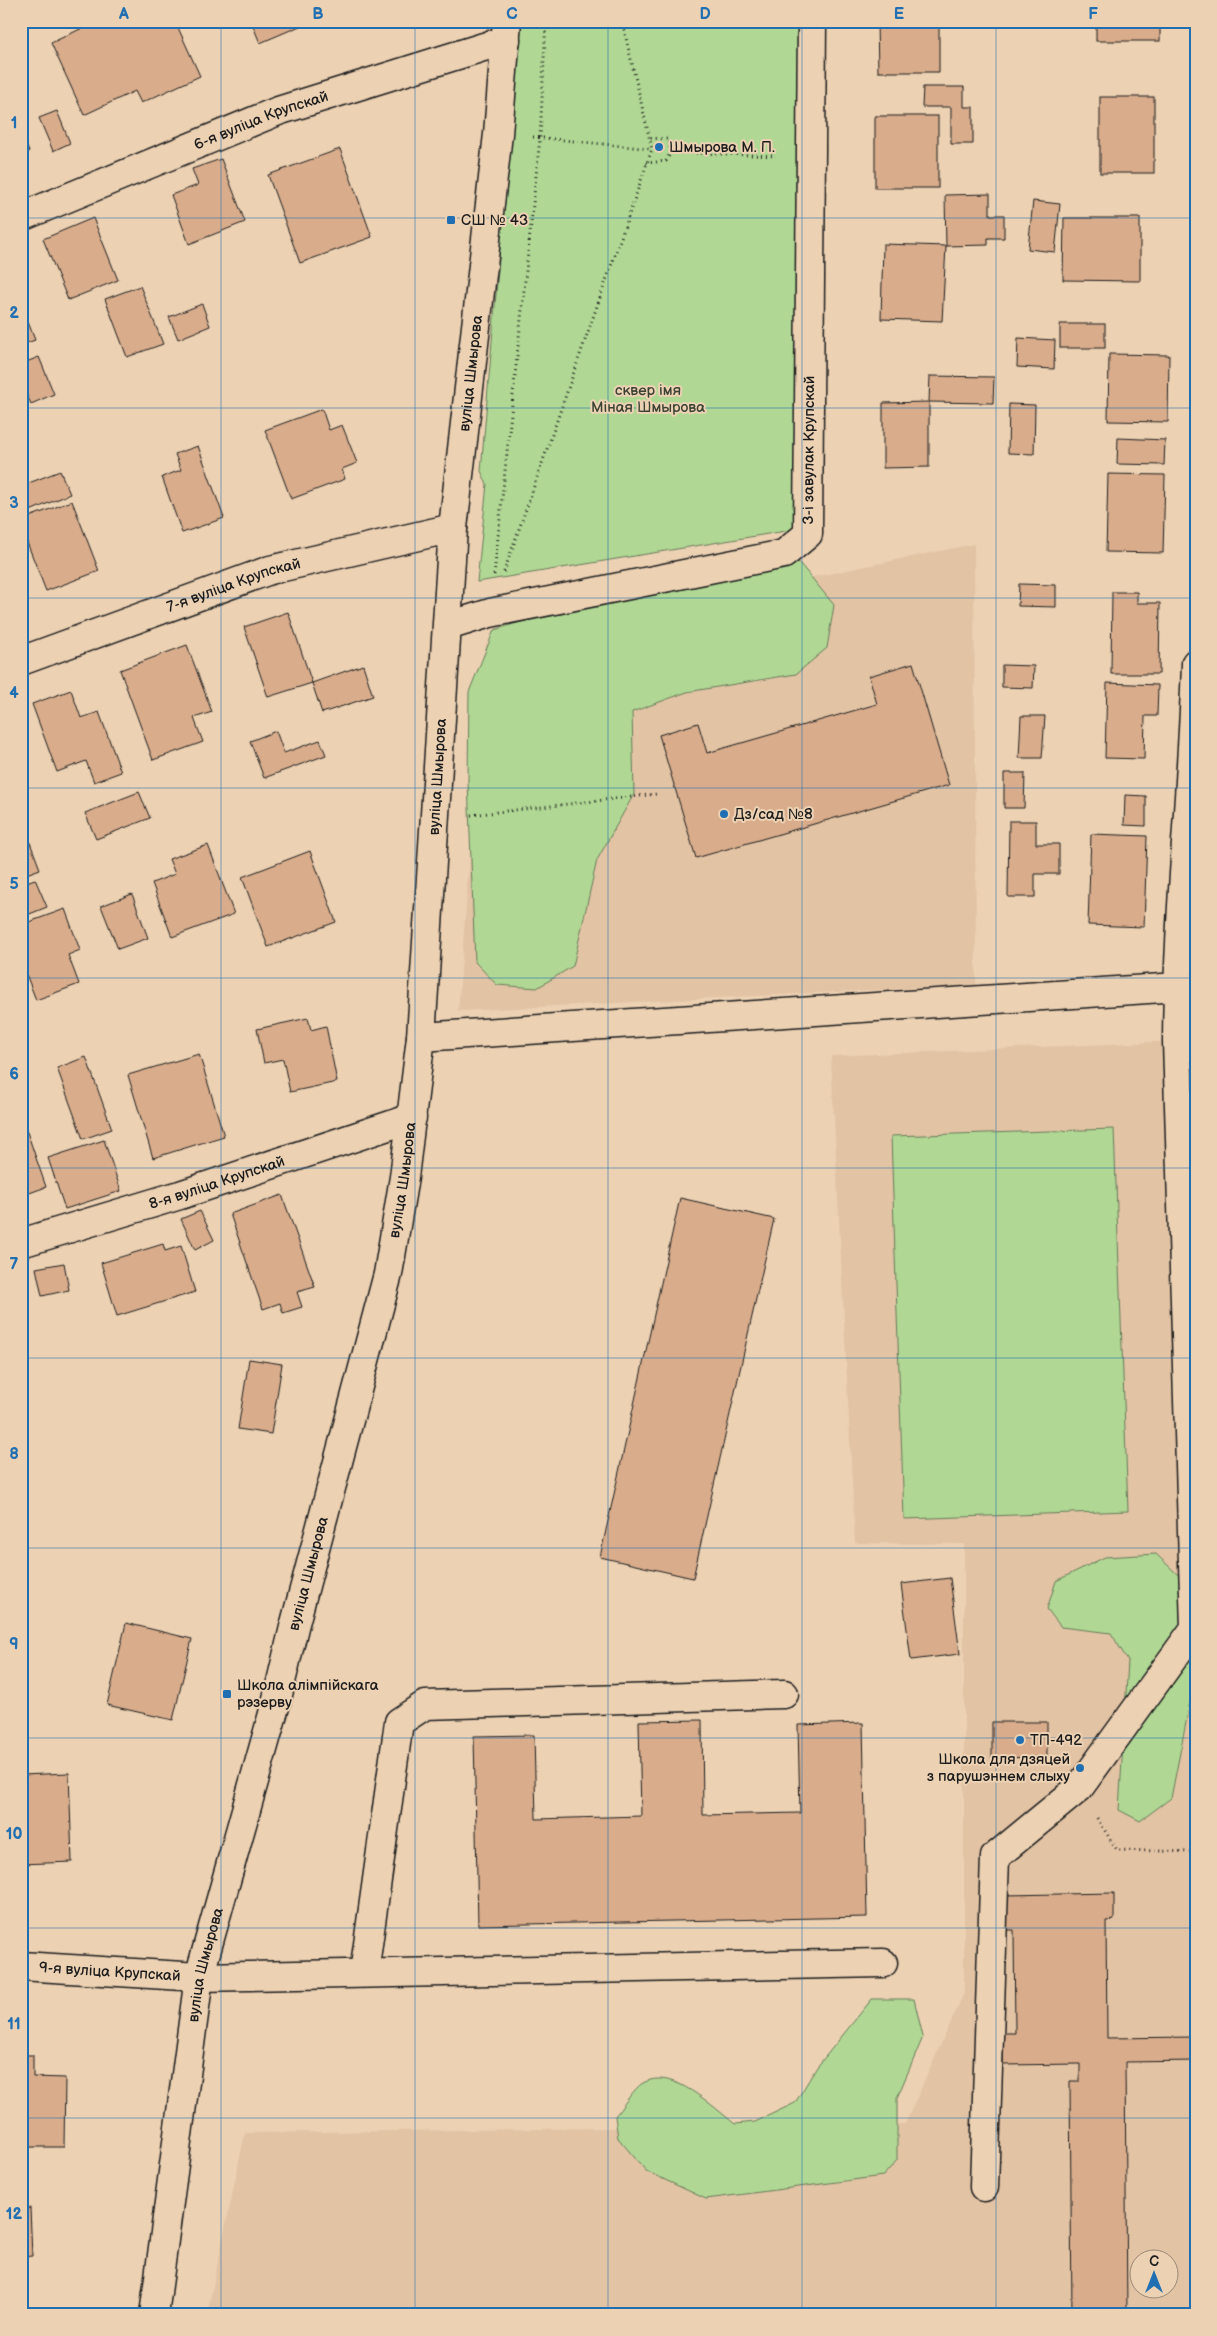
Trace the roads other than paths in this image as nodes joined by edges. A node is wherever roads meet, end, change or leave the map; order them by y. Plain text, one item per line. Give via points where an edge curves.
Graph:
1 (812, 21) edge
2 (507, 30) edge
3 (21, 217) edge
4 (453, 528) junction
5 (448, 626) junction
6 (21, 661) edge
7 (1196, 663) edge
8 (1194, 766) edge
9 (1178, 987) junction
10 (421, 1037) junction
11 (412, 1118) junction
12 (21, 1243) edge
13 (1191, 1291) edge
14 (784, 1694) dead end
15 (883, 1963) dead end
16 (21, 1966) edge
17 (364, 1972) junction
18 (199, 1977) junction
19 (984, 2187) dead end
20 (154, 2315) edge

1 - 5 street, 3-і завулак Крупскай via 808,534 784,554 490,613
2 - 3 street, 6-я вуліца Крупскай via 278,112
2 - 4 street, вуліца Шмырова
4 - 5 street, вуліца Шмырова
4 - 6 street, 7-я вуліца Крупскай via 270,570
5 - 10 street, вуліца Шмырова
7 - 8 street
8 - 9 street
9 - 10 street
9 - 13 street via 1177,1041
10 - 11 street, вуліца Шмырова
11 - 12 street, 8-я вуліца Крупскай via 180,1195
11 - 18 street, вуліца Шмырова via 388,1274 276,1704
13 - 19 street via 1195,1628 1079,1788 995,1857
14 - 17 street via 425,1705 399,1722
15 - 17 street, 9-я вуліца Крупскай
16 - 18 street, 9-я вуліца Крупскай
17 - 18 street, 9-я вуліца Крупскай
18 - 20 street, вуліца Шмырова

